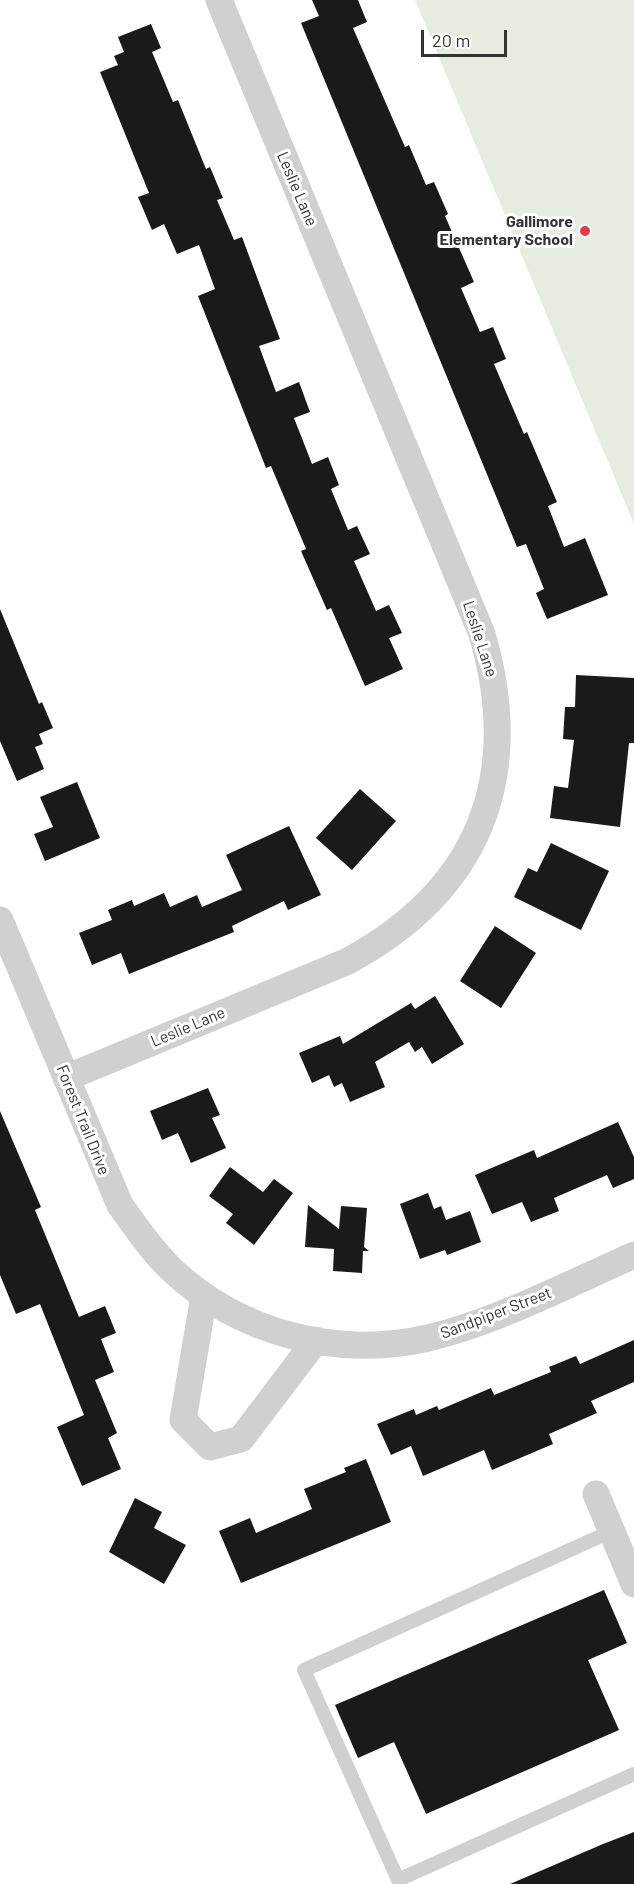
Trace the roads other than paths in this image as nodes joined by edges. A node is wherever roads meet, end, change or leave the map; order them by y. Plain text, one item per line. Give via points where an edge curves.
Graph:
1 (219, 0) edge
2 (0, 920) edge
3 (66, 1078) junction
4 (634, 1255) edge
5 (204, 1296) junction
6 (255, 1324) joint
7 (316, 1341) junction
8 (596, 1494) dead end
9 (612, 1532) junction
10 (634, 1584) edge
11 (634, 1774) edge
12 (399, 1882) edge

1 - 3 street, Leslie Lane via 482,634 494,676 498,750 487,804 465,854 408,922 346,962
2 - 3 street, Forest Trail Drive
3 - 5 street, Forest Trail Drive via 120,1205 171,1269
4 - 7 street, Sandpiper Street via 467,1326 429,1338 370,1345
5 - 6 street, Forest Trail Drive
5 - 7 street via 183,1420 210,1447 241,1438
6 - 7 street, Sandpiper Street
8 - 9 street
9 - 10 street
9 - 12 lane via 304,1670
11 - 12 lane

